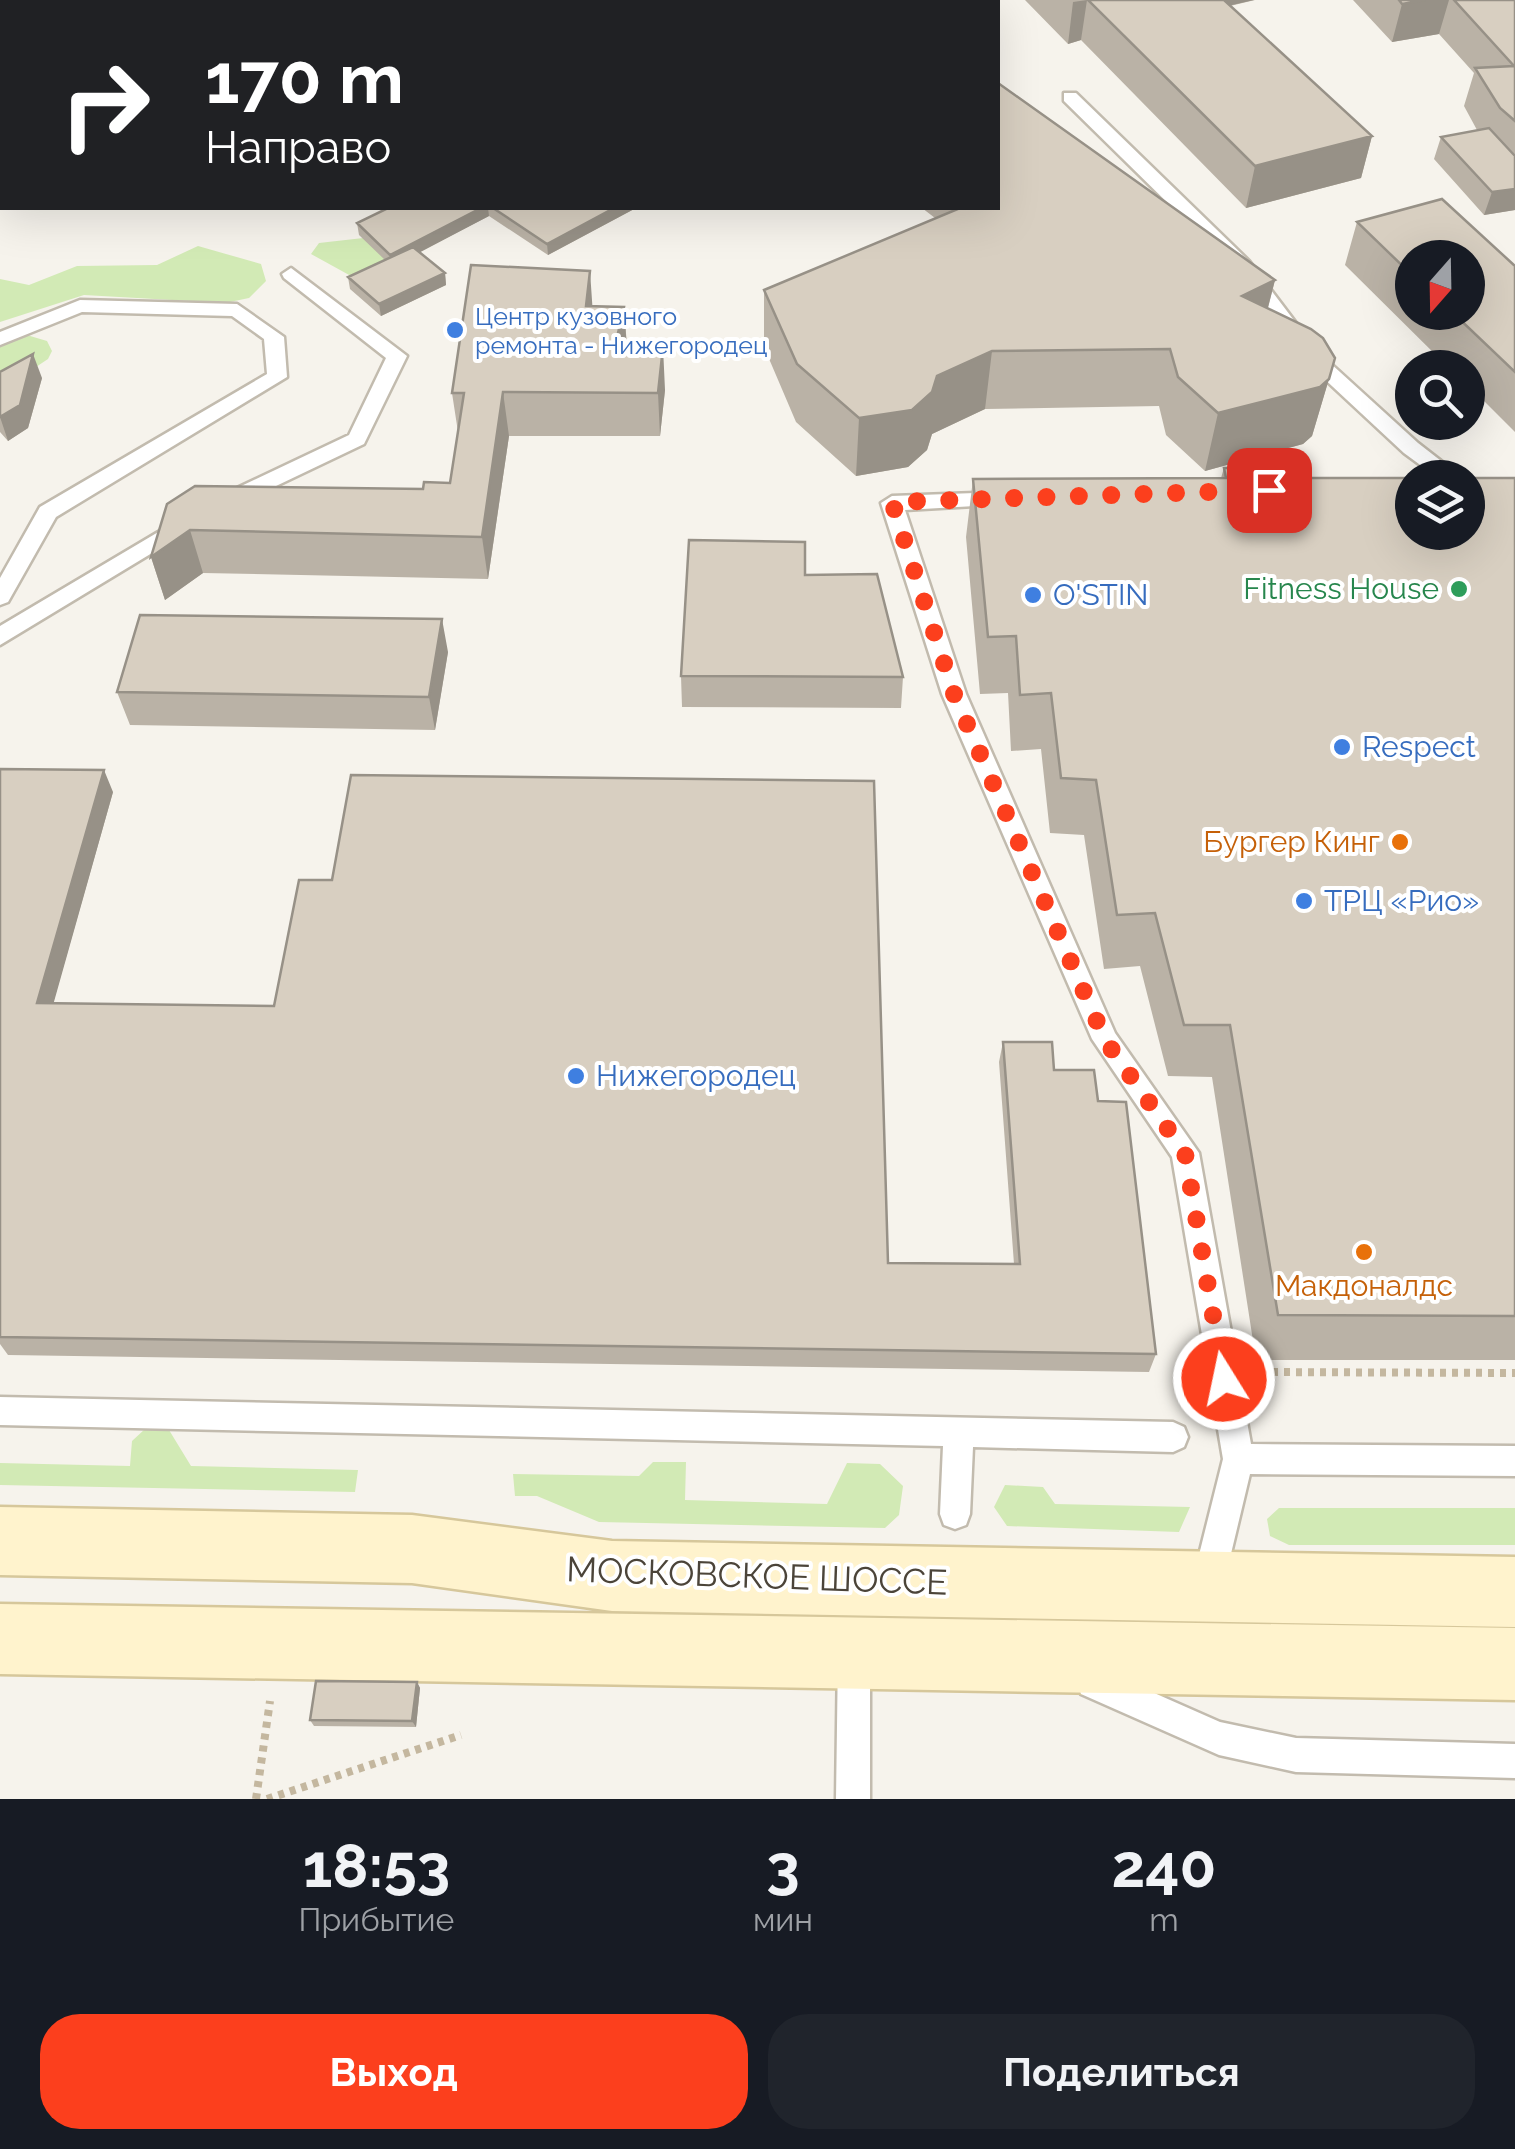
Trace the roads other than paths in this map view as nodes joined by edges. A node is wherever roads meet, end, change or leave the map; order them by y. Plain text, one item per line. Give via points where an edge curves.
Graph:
1 (1070, 97) dead end
2 (291, 274) dead end
3 (0, 339) edge
4 (1428, 460) edge
5 (1031, 498) edge
6 (0, 597) edge
7 (0, 637) edge
8 (0, 1410) edge
9 (959, 1434) junction
10 (1173, 1437) dead end
11 (1238, 1458) junction
12 (1515, 1461) edge
13 (955, 1514) dead end
14 (0, 1541) edge
15 (1207, 1587) junction
16 (1515, 1592) edge
17 (3, 1640) edge
18 (854, 1652) junction
19 (1008, 1654) junction
20 (1515, 1664) edge
21 (1515, 1760) edge
22 (854, 1799) edge

1 - 4 lane via 1242,265 1311,356
2 - 7 lane via 397,356 358,438 158,537
3 - 6 lane via 80,306 237,310 274,337 277,378 48,512
5 - 11 lane via 892,502 954,694 1105,1040 1185,1153
8 - 9 lane
9 - 10 lane
9 - 13 lane
11 - 12 lane
11 - 15 lane
14 - 15 main road, МОСКОВСКОЕ ШОССЕ via 447,1551 612,1576
15 - 16 main road, МОСКОВСКОЕ ШОССЕ
17 - 18 main road
18 - 19 main road
18 - 22 lane
19 - 20 main road
19 - 21 lane via 1109,1687 1219,1738 1296,1755

